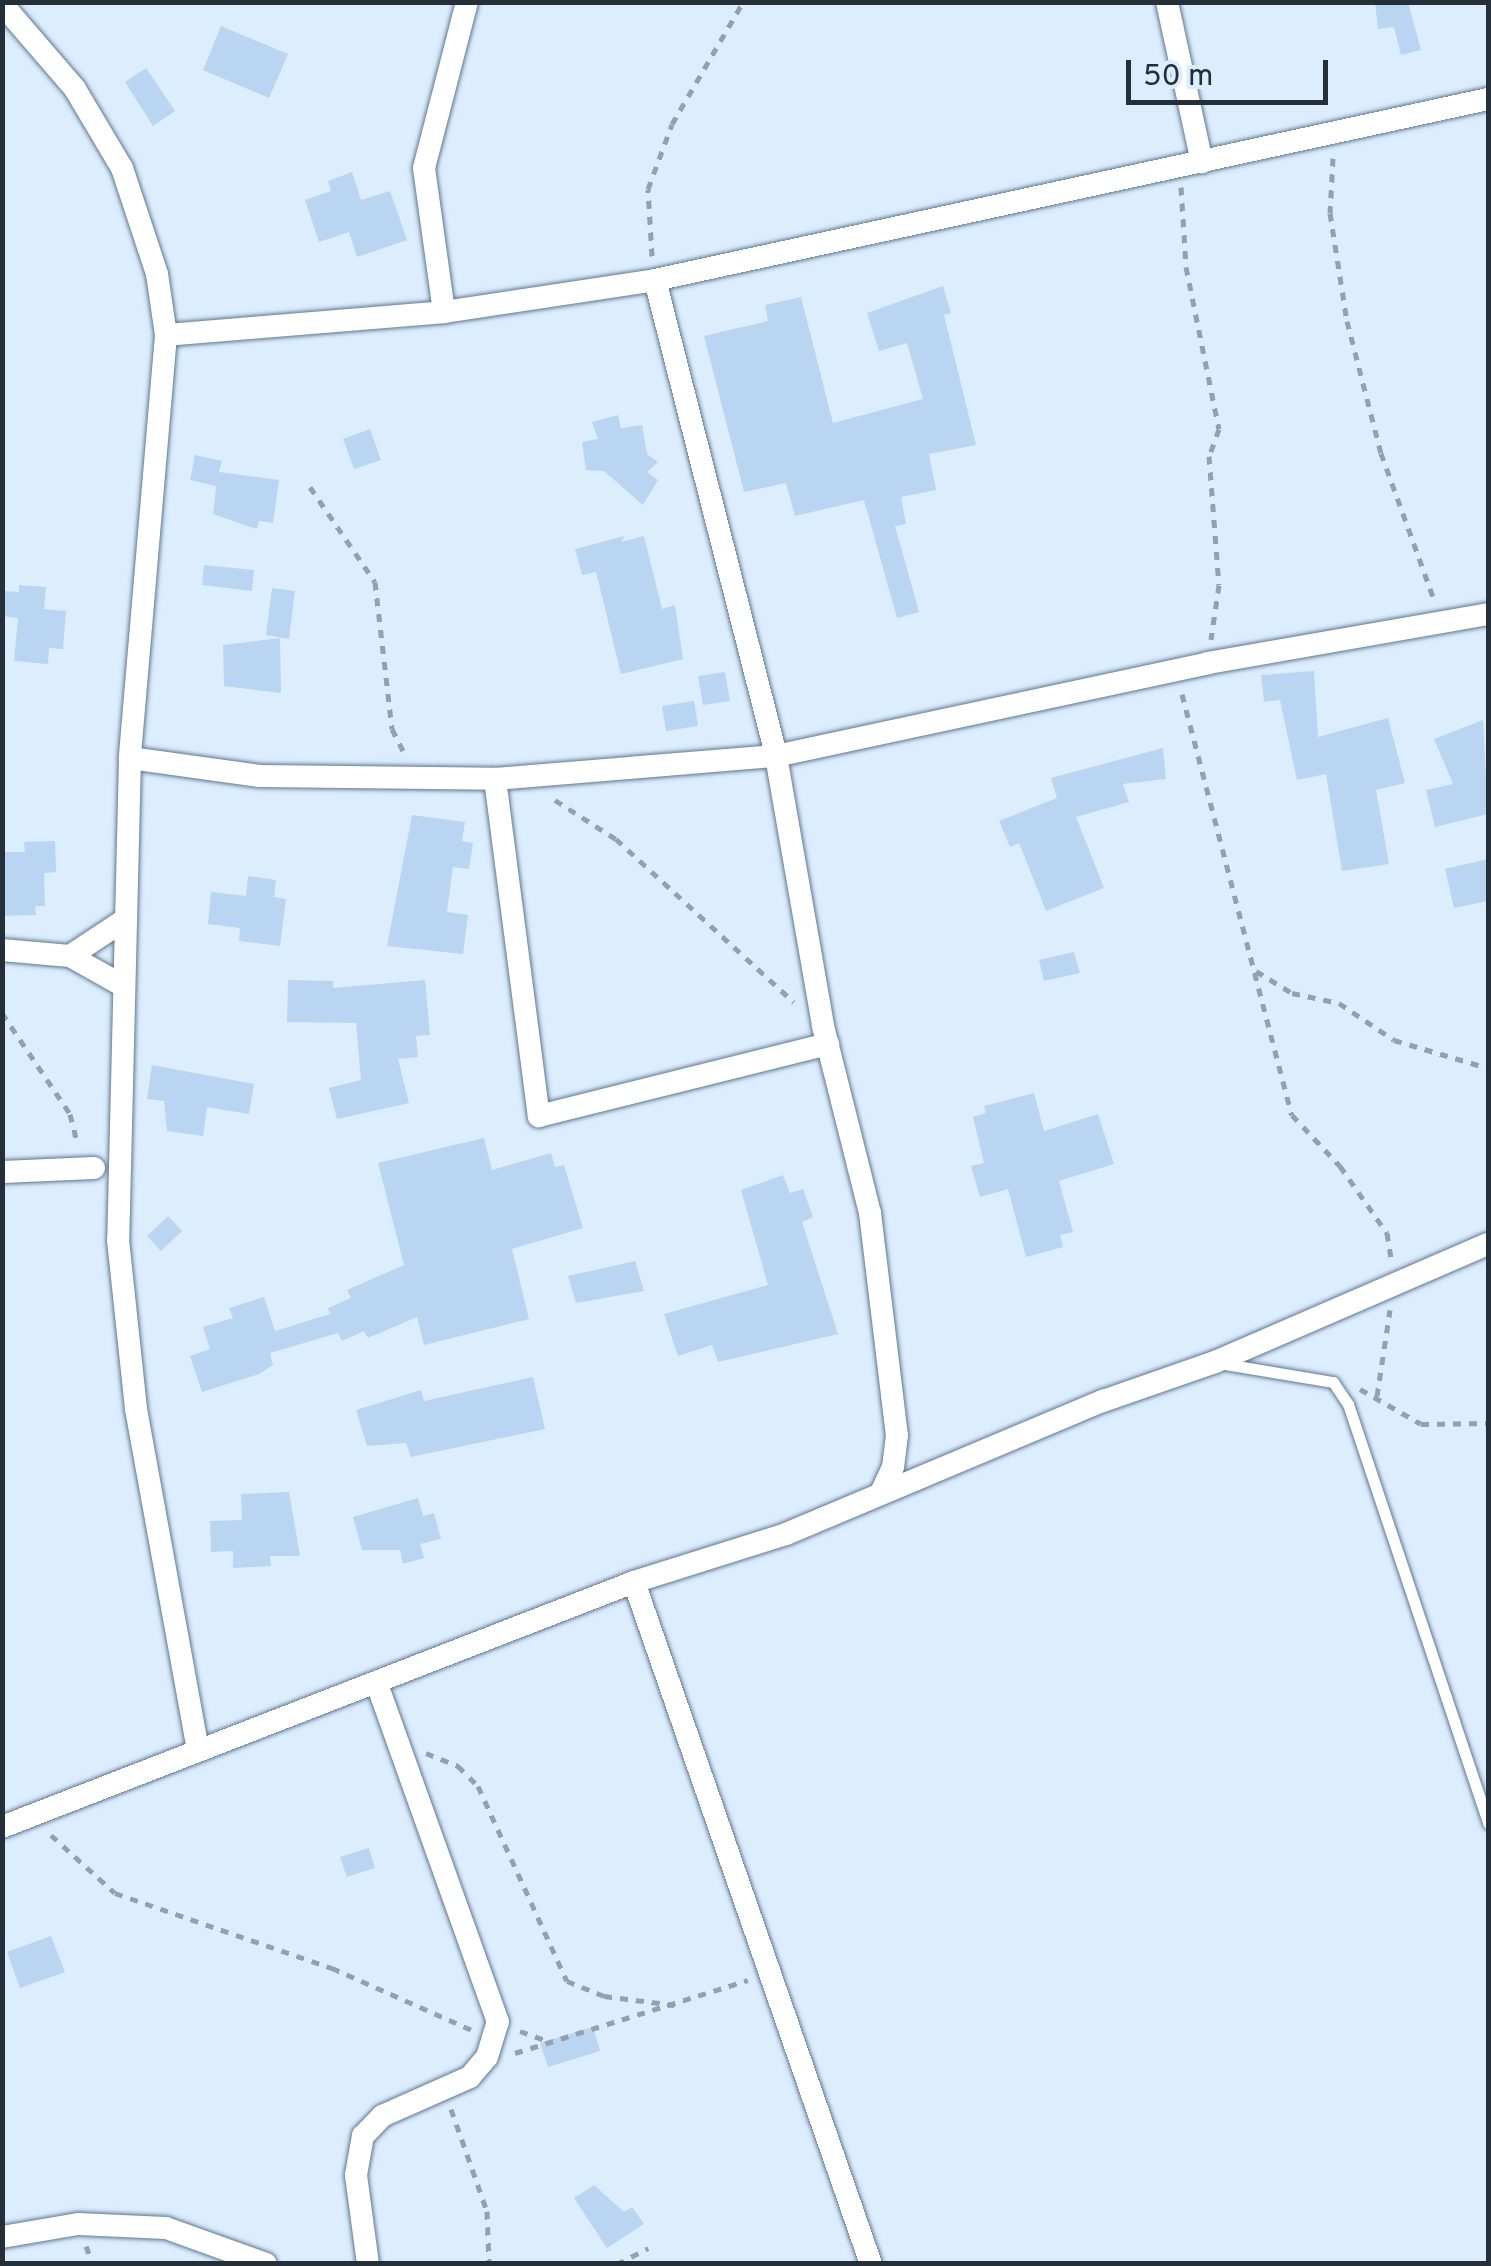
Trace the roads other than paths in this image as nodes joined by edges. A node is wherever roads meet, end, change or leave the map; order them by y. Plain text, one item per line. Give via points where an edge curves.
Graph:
1 (467, 2) edge
2 (1167, 2) edge
3 (2, 4) edge
4 (1488, 99) edge
5 (1202, 162) junction
6 (655, 280) junction
7 (444, 312) junction
8 (166, 335) junction
9 (1488, 614) edge
10 (776, 756) junction
11 (130, 758) junction
12 (494, 779) junction
13 (122, 921) junction
14 (2, 950) edge
15 (70, 956) junction
16 (120, 984) junction
17 (826, 1035) junction
18 (94, 1168) road end
19 (2, 1172) edge
20 (1488, 1244) edge
21 (1215, 1362) junction
22 (881, 1493) junction
23 (634, 1582) junction
24 (378, 1686) junction
25 (198, 1750) junction
26 (1488, 1823) edge
27 (2, 1827) edge
28 (2, 2237) edge
29 (266, 2264) edge
30 (368, 2264) edge
31 (871, 2264) edge

1 - 7 street via 424,168
2 - 5 street
3 - 8 street via 75,89 122,168 156,274
4 - 5 street
5 - 6 street
6 - 7 street
6 - 10 street
7 - 8 street
8 - 11 street
9 - 10 street via 1208,662
10 - 12 street
10 - 17 street
11 - 12 street via 260,776
11 - 13 street
12 - 17 street via 539,1116
13 - 15 street
13 - 16 street
14 - 15 street
15 - 16 street
16 - 25 street via 118,1240 136,1409
17 - 22 street via 870,1213 894,1384 893,1466
18 - 19 street
20 - 21 street
21 - 22 street
21 - 26 lane via 1333,1382 1363,1445
22 - 23 street via 786,1534
23 - 24 street
23 - 31 street
24 - 25 street
24 - 30 street via 498,2022 481,2065 382,2116 364,2136 356,2175
25 - 27 street
28 - 29 street via 78,2224 166,2228

